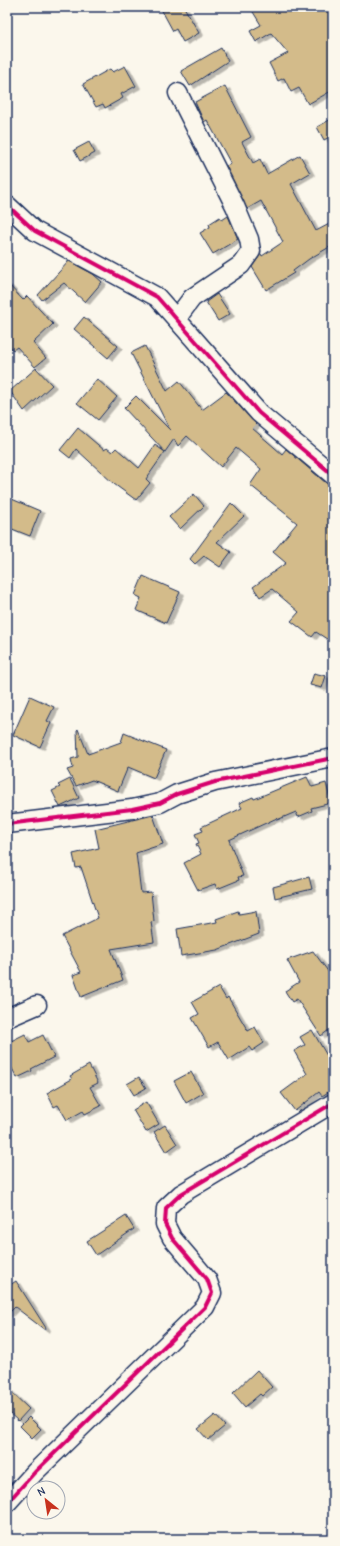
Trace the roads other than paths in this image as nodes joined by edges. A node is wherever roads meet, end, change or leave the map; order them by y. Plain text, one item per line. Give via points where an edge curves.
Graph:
1 (178, 93) dead end
2 (7, 205) edge
3 (177, 318) junction
4 (333, 476) edge
5 (333, 758) edge
6 (7, 824) edge
7 (37, 1005) dead end
8 (7, 1018) edge
9 (333, 1103) edge
10 (7, 1503) edge

1 - 3 street via 249,238 251,251 241,265 192,298
2 - 3 street via 35,231 157,297
3 - 4 street via 259,413
5 - 6 street via 215,782 177,794 160,803 132,809
7 - 8 street
9 - 10 street via 181,1194 166,1208 165,1224 172,1238 207,1279 212,1293 205,1307 34,1472

